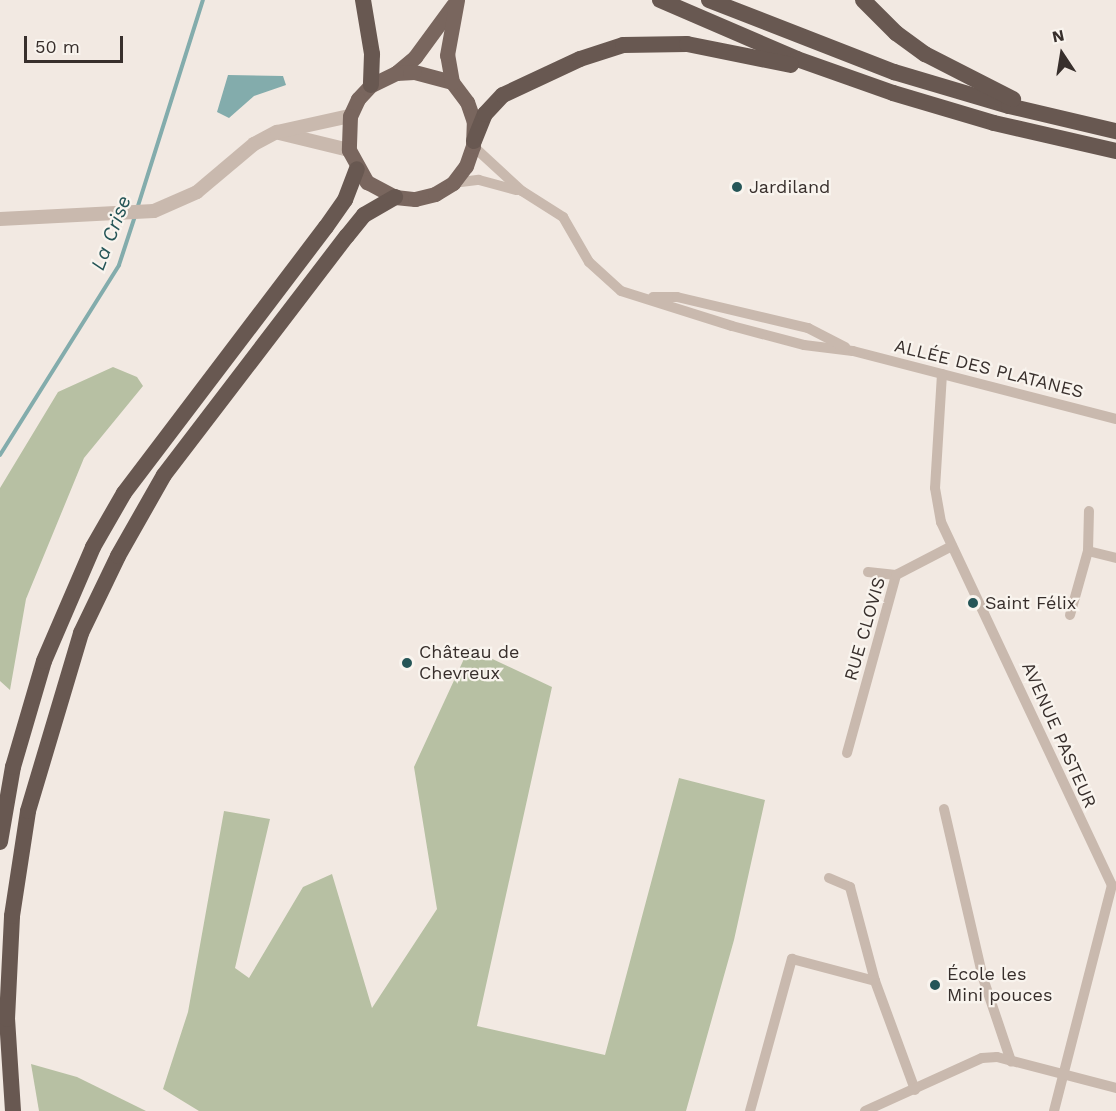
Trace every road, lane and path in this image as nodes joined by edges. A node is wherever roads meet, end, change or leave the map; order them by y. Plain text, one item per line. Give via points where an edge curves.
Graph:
1 (363, 0) edge
2 (457, 0) edge
3 (660, 0) edge
4 (709, 0) edge
5 (863, 0) edge
6 (396, 73) junction
7 (842, 75) junction
8 (452, 82) junction
9 (371, 85) junction
10 (350, 116) junction
11 (1059, 119) junction
12 (1116, 131) edge
13 (277, 132) junction
14 (474, 144) junction
15 (348, 150) junction
16 (1116, 151) edge
17 (357, 169) junction
18 (453, 183) junction
19 (522, 191) junction
20 (395, 197) junction
21 (0, 219) edge
22 (641, 297) junction
23 (853, 351) junction
24 (942, 374) junction
25 (1116, 419) edge
26 (1089, 511) dead end
27 (952, 546) junction
28 (1088, 551) junction
29 (1116, 558) edge
30 (868, 572) dead end
31 (896, 575) junction
32 (1070, 615) dead end
33 (847, 753) dead end
34 (944, 809) dead end
35 (0, 842) edge
36 (1116, 869) edge
37 (829, 878) dead end
38 (1112, 885) junction
39 (875, 981) junction
40 (1011, 1061) junction
41 (1061, 1077) junction
42 (1116, 1088) edge
43 (915, 1090) junction
44 (13, 1111) edge
45 (750, 1111) edge
46 (865, 1111) edge
47 (1054, 1111) edge

1 - 9 highway via 372,54
2 - 6 main road via 415,57
2 - 8 main road via 447,55
3 - 7 highway
4 - 11 highway via 894,72
5 - 11 highway via 896,33 934,60
6 - 8 main road via 414,72
6 - 9 main road
7 - 14 highway via 687,44 623,45 580,59 503,95 485,114
7 - 16 highway via 994,123
8 - 14 main road via 471,110
9 - 10 main road
10 - 13 street
10 - 15 main road
11 - 12 highway
13 - 15 street
13 - 21 street via 254,144 197,192 145,212
14 - 18 main road via 466,166
14 - 19 street, ALLÉE DES PLATANES
15 - 17 main road
17 - 20 main road via 367,182
17 - 35 highway via 345,200 124,493 93,547 44,661 13,767
18 - 19 street, ALLÉE DES PLATANES via 478,180
18 - 20 main road via 425,196
19 - 22 street, ALLÉE DES PLATANES via 563,217 589,262 607,280 621,291
20 - 44 highway via 364,215 164,475 118,556 81,633 28,811 12,916 7,1019
22 - 23 street, ALLÉE DES PLATANES via 732,327 804,345
22 - 23 street, ALLÉE DES PLATANES via 676,297 808,328
23 - 24 street, ALLÉE DES PLATANES
24 - 25 street, ALLÉE DES PLATANES
24 - 27 street, AVENUE PASTEUR via 935,488 941,522
26 - 28 street
27 - 31 street, RUE CLOVIS
27 - 38 street, AVENUE PASTEUR
28 - 29 street
28 - 32 street
30 - 31 street
31 - 33 street, RUE CLOVIS
34 - 40 street via 982,971
36 - 38 street
37 - 39 street via 850,887
38 - 41 street
39 - 43 street
39 - 45 street via 792,959
40 - 41 street
40 - 43 street via 982,1058
41 - 42 street
41 - 47 street
43 - 46 street

